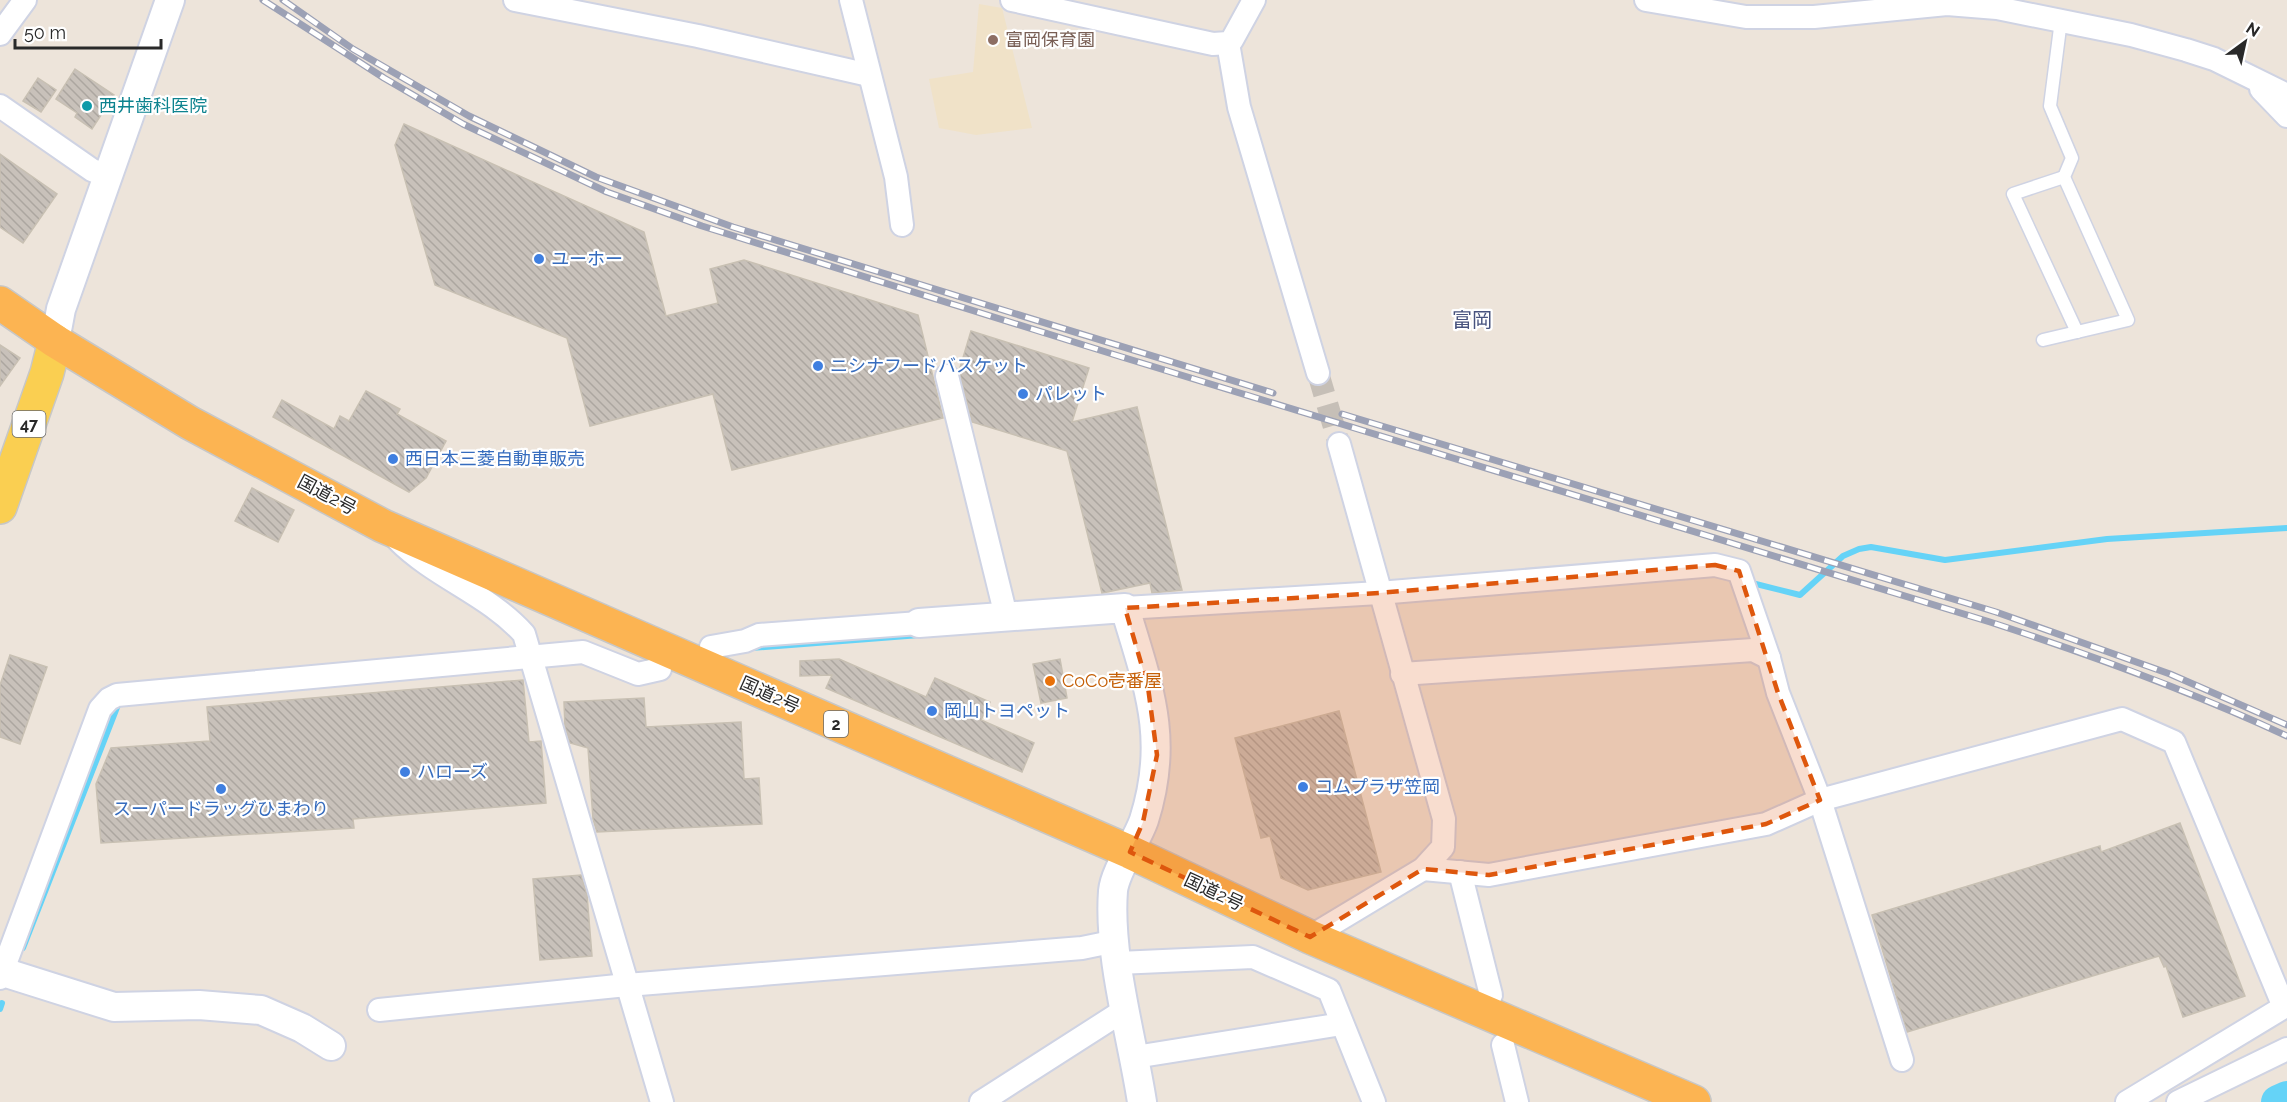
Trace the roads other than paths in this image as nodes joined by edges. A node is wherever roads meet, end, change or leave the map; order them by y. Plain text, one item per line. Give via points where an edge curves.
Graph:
1 (25, 0) edge
2 (170, 0) edge
3 (515, 0) edge
4 (851, 0) edge
5 (1012, 0) edge
6 (1254, 0) edge
7 (1646, 0) edge
8 (2061, 20) junction
9 (0, 34) edge
10 (1228, 43) junction
11 (2241, 72) junction
12 (869, 75) junction
13 (2287, 95) edge
14 (0, 106) edge
15 (2287, 116) edge
16 (109, 177) junction
17 (2064, 177) junction
18 (902, 225) dead end
19 (0, 303) edge
20 (2077, 332) junction
21 (55, 340) junction
22 (2043, 340) dead end
23 (1318, 373) tunnel mouth
24 (947, 376) dead end
25 (1339, 444) tunnel mouth
26 (2, 495) edge
27 (383, 526) junction
28 (1381, 599) junction
29 (1125, 608) junction
30 (1006, 616) junction
31 (919, 623) joint
32 (711, 647) dead end
33 (1769, 658) junction
34 (532, 663) junction
35 (660, 669) dead end
36 (1402, 674) junction
37 (1820, 800) junction
38 (1130, 852) junction
39 (1423, 869) junction
40 (1460, 872) junction
41 (1310, 937) junction
42 (1117, 952) junction
43 (1, 973) edge
44 (627, 985) junction
45 (1491, 995) dead end
46 (1126, 1009) junction
47 (379, 1010) dead end
48 (1342, 1024) junction
49 (1503, 1045) dead end
50 (332, 1046) dead end
51 (2287, 1049) edge
52 (1135, 1057) junction
53 (1902, 1060) dead end
54 (662, 1102) edge
55 (981, 1102) edge
56 (1142, 1102) edge
57 (1374, 1102) edge
58 (1517, 1102) edge
59 (1694, 1102) edge
60 (2127, 1102) edge
61 (2178, 1102) edge

1 - 9 street
2 - 16 street
3 - 12 street
4 - 12 street
5 - 10 street via 1213,44
6 - 10 street
7 - 8 street via 1746,16 1814,17 1947,4
8 - 11 street via 2186,50
8 - 17 lane via 2050,106 2072,158
10 - 23 street via 1239,107
11 - 13 street
11 - 15 street
12 - 18 street via 896,177
14 - 16 street via 92,170
16 - 21 street via 61,309
17 - 20 lane via 2013,194
17 - 20 lane via 2128,320
19 - 21 highway, 国道2号 / 2
20 - 22 lane
21 - 26 main road, 47 via 47,373
21 - 27 highway, 国道2号 / 2 via 190,423
24 - 30 street
25 - 28 street
27 - 34 street via 415,557 506,614 524,634
27 - 38 highway, 国道2号 / 2
28 - 29 street
28 - 33 street via 1715,565 1739,571
28 - 36 street
29 - 30 street
29 - 38 street via 1148,687 1157,755 1143,822
30 - 31 street
31 - 32 street via 759,635 746,642
33 - 36 street via 1753,650
33 - 37 street via 1778,693
34 - 35 street via 584,652 638,674
34 - 43 street via 117,695 109,699 100,709
34 - 44 street
36 - 39 street via 1444,819 1443,847
37 - 40 street via 1766,824 1488,875
37 - 53 street
37 - 60 street via 2122,719 2174,742 2283,1007
38 - 41 highway, 国道2号 / 2
38 - 42 street via 1113,889
39 - 40 street
39 - 41 street
40 - 45 street
41 - 59 highway, 国道2号 / 2
42 - 44 street via 1082,948
42 - 46 street
42 - 48 street via 1253,957 1329,990
43 - 50 street via 114,1007 199,1005 261,1010
44 - 47 street
44 - 54 street
46 - 52 street
46 - 55 street
48 - 52 street
48 - 57 street
49 - 58 street
51 - 61 street
52 - 56 street

